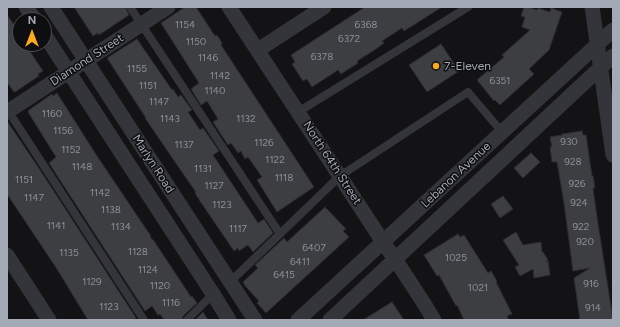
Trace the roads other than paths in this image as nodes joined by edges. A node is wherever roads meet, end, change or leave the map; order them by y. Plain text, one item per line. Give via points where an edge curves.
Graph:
1 (51, 7) edge
2 (130, 7) edge
3 (168, 7) edge
4 (229, 7) edge
5 (324, 7) edge
6 (468, 7) edge
7 (592, 7) edge
8 (141, 24) junction
9 (613, 30) edge
10 (598, 44) junction
11 (52, 47) edge
12 (258, 50) junction
13 (613, 56) edge
14 (86, 61) junction
15 (600, 68) junction
16 (68, 72) junction
17 (7, 111) edge
18 (298, 112) junction
19 (502, 132) junction
20 (613, 155) edge
21 (462, 169) junction
22 (340, 176) junction
23 (476, 184) junction
24 (280, 234) junction
25 (383, 242) junction
26 (7, 255) edge
27 (395, 258) junction
28 (230, 282) junction
29 (214, 294) junction
30 (49, 320) edge
31 (144, 320) edge
32 (187, 320) edge
33 (229, 320) edge
34 (255, 320) edge
35 (298, 320) edge
36 (330, 320) edge
37 (434, 320) edge

1 - 14 street, Marlyn Road
2 - 8 lane
3 - 8 street, Diamond Street
4 - 12 street, North 64th Street
5 - 12 street
6 - 18 lane
7 - 10 street
8 - 14 street, Diamond Street
8 - 24 lane
9 - 10 street, Lebanon Avenue
10 - 15 street
10 - 19 street, Lebanon Avenue
11 - 16 street, Marlyn Road
12 - 18 street, North 64th Street
13 - 15 street, Lebanon Avenue
14 - 16 street, Diamond Street
14 - 28 street, Marlyn Road
15 - 20 street
15 - 23 street, Lebanon Avenue
16 - 17 street, Diamond Street
16 - 29 street, Marlyn Road
17 - 31 lane
18 - 22 street, North 64th Street
19 - 21 street, Lebanon Avenue
19 - 22 lane via 468,92
21 - 23 street
21 - 25 street, Lebanon Avenue
22 - 24 lane
22 - 25 street, North 64th Street
23 - 27 street, Lebanon Avenue
24 - 28 lane
25 - 27 street, North 64th Street
25 - 35 street, Lebanon Avenue
26 - 30 street
27 - 36 street, Lebanon Avenue
27 - 37 street, North 64th Street
28 - 34 street, Marlyn Road
29 - 32 lane
29 - 33 street, Marlyn Road

